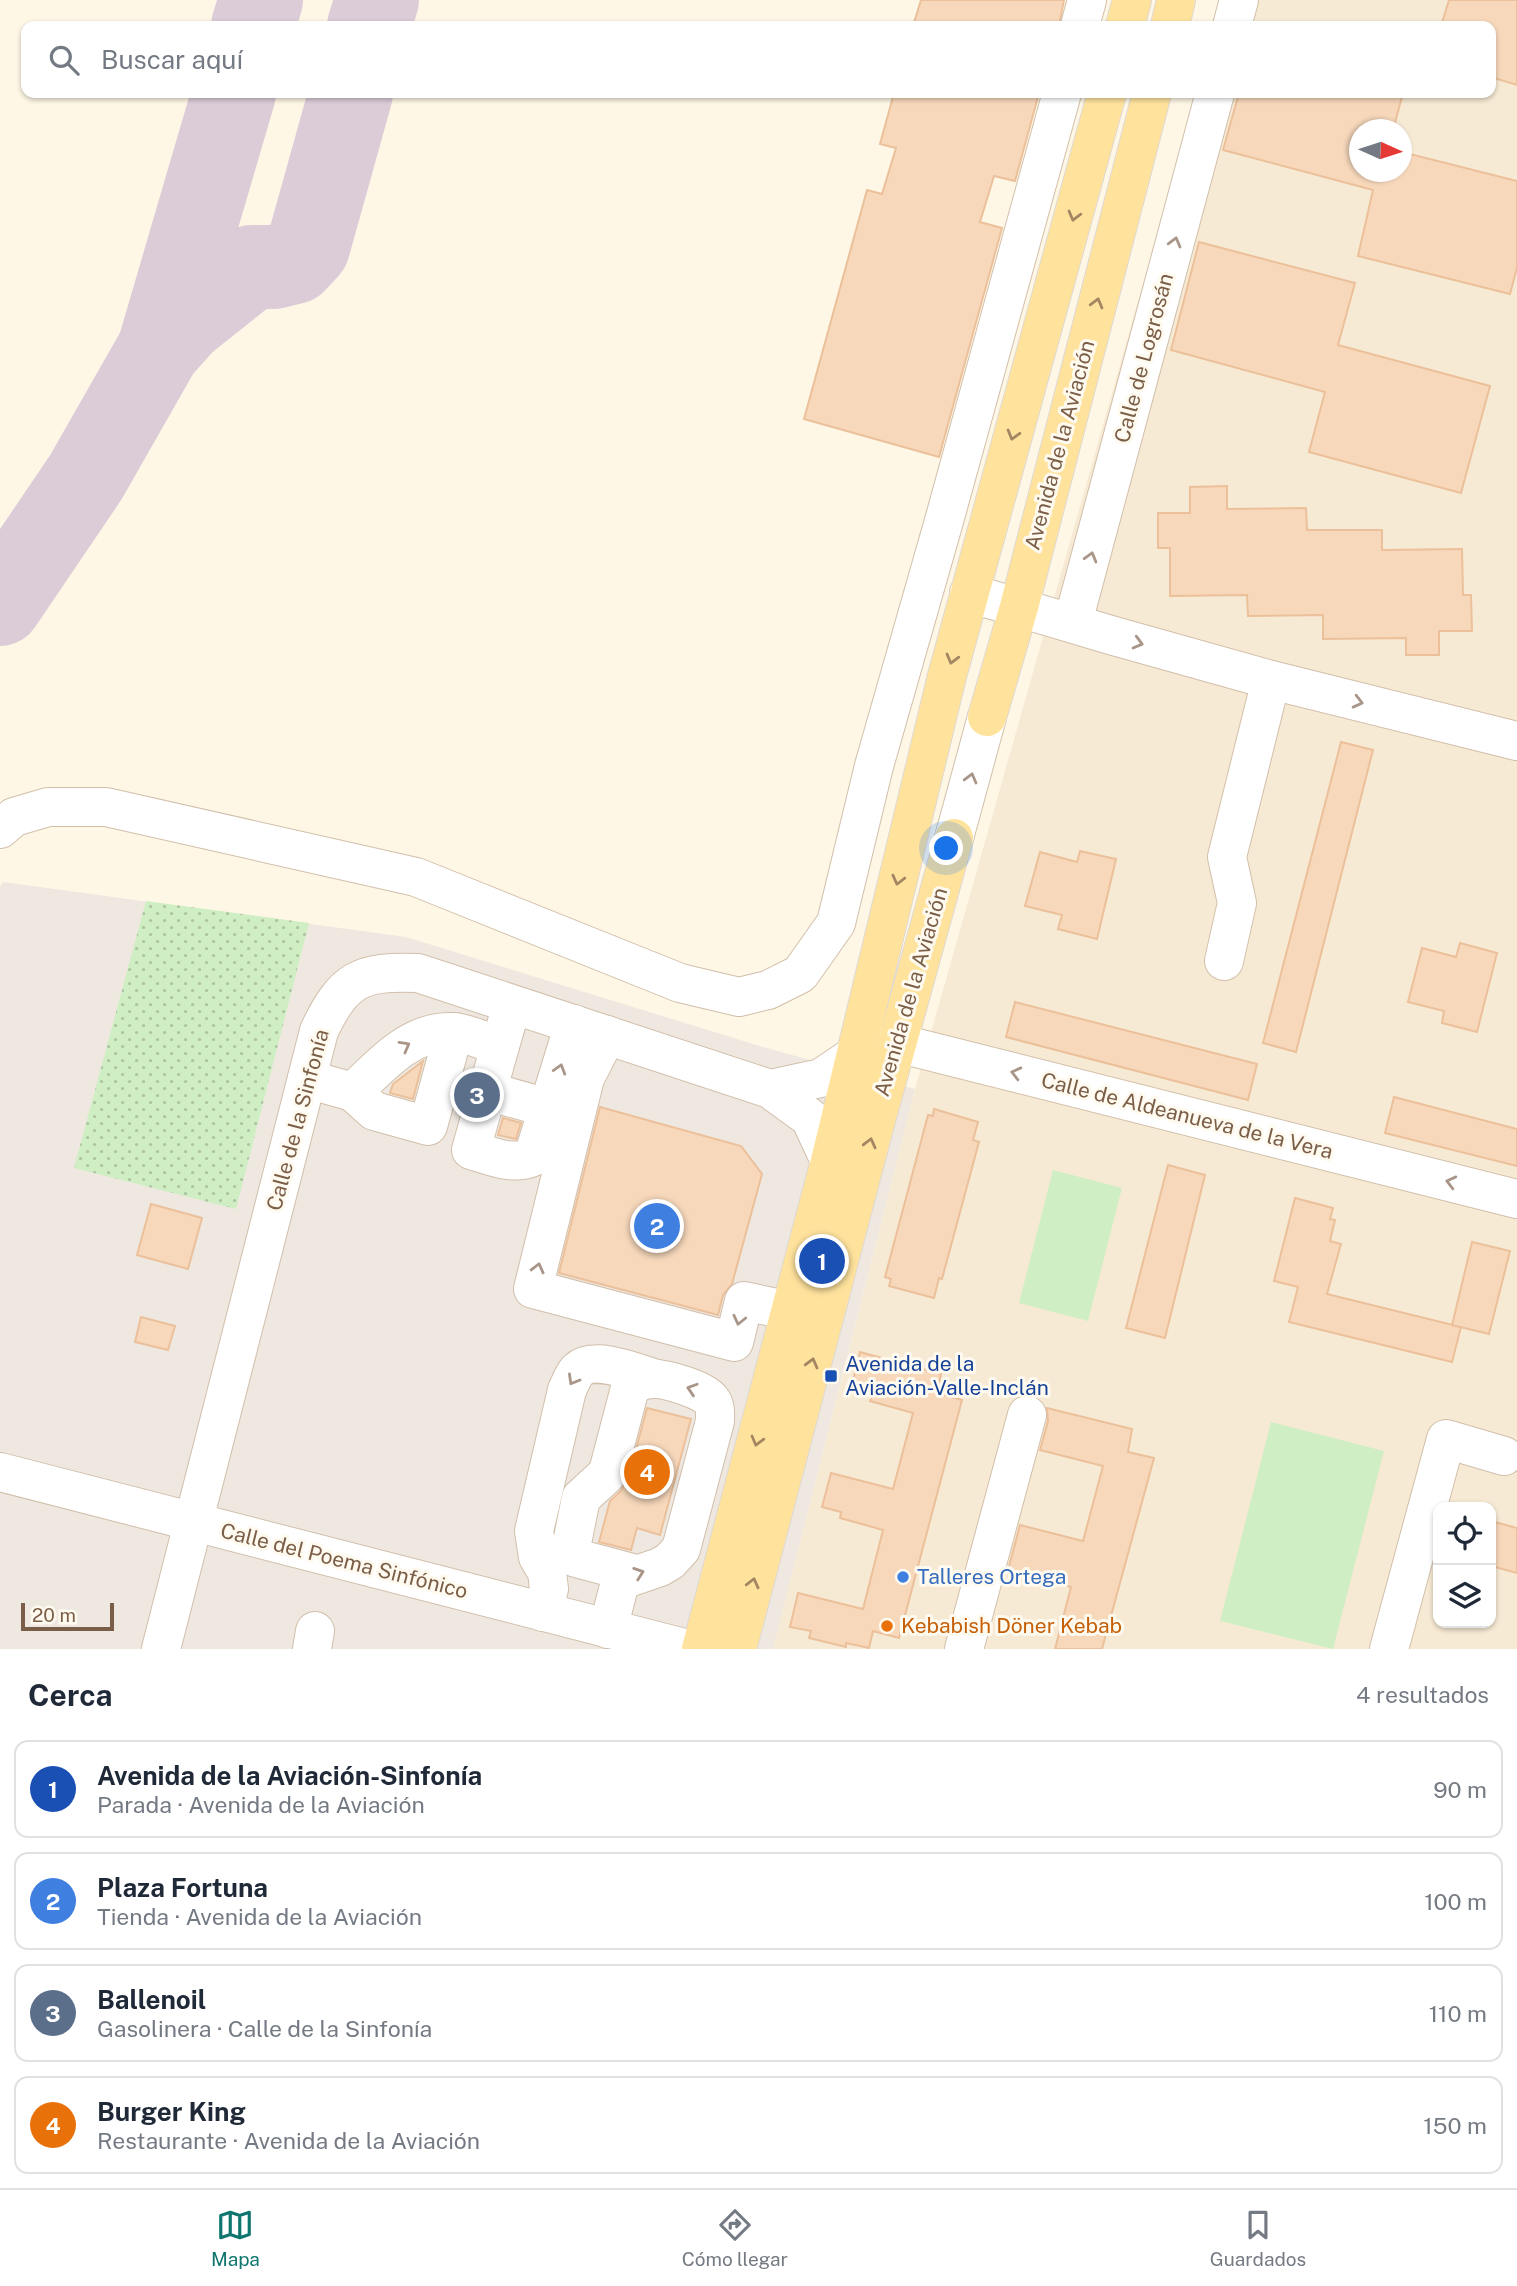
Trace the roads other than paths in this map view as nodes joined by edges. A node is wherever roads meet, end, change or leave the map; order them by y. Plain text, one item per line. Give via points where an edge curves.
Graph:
1 (1087, 0) edge
2 (1132, 0) edge
3 (1176, 0) edge
4 (1239, 0) edge
5 (1081, 21) edge
6 (1126, 21) edge
7 (1171, 21) edge
8 (1233, 21) edge
9 (1061, 98) edge
10 (1106, 98) edge
11 (1151, 98) edge
12 (1213, 98) edge
13 (969, 593) junction
14 (1018, 607) junction
15 (1073, 622) junction
16 (1271, 680) junction
17 (988, 717) joint
18 (1517, 741) edge
19 (0, 829) edge
20 (954, 838) joint
21 (1224, 961) dead end
22 (513, 1004) junction
23 (590, 1030) junction
24 (897, 1043) junction
25 (500, 1046) junction
26 (450, 1047) junction
27 (858, 1053) junction
28 (307, 1079) junction
29 (770, 1089) junction
30 (353, 1092) junction
31 (481, 1112) junction
32 (542, 1128) junction
33 (830, 1161) junction
34 (1517, 1199) edge
35 (791, 1311) junction
36 (656, 1379) junction
37 (1027, 1415) dead end
38 (1504, 1456) dead end
39 (0, 1472) edge
40 (194, 1522) junction
41 (536, 1549) junction
42 (587, 1561) junction
43 (636, 1574) junction
44 (543, 1612) junction
45 (592, 1634) edge
46 (161, 1649) edge
47 (688, 1649) edge
48 (701, 1649) edge
49 (737, 1649) edge
50 (964, 1649) edge
51 (1389, 1649) edge

1 - 5 street
2 - 6 main road
3 - 7 main road
4 - 8 street
9 - 19 street via 874,766 836,923 800,974 768,990 739,997 680,983 416,877 106,807 48,807 14,817
10 -> 13 main road, Avenida de la Aviación
14 -> 11 main road, Avenida de la Aviación
15 -> 12 street, Calle de Logrosán
13 - 14 street
13 -> 27 main road, Avenida de la Aviación
14 - 15 street
14 - 17 main road, Avenida de la Aviación
15 -> 16 street
16 -> 18 street
16 - 21 street via 1227,858 1237,902
20 -> 17 street, Avenida de la Aviación
20 - 24 main road, Avenida de la Aviación
22 - 23 street, Calle de la Sinfonía
22 - 25 street
22 - 28 street, Calle de la Sinfonía via 418,973 386,972 353,982 333,1002 319,1031
23 - 29 street, Calle de la Sinfonía
32 -> 23 street
35 -> 23 street via 744,1301 734,1342 533,1289 585,1078
24 - 27 street, Calle de Aldeanueva de la Vera
34 -> 24 street, Calle de Aldeanueva de la Vera
49 -> 24 main road, Avenida de la Aviación
25 - 26 street
25 - 31 street
30 -> 26 street via 391,1054 427,1035
26 - 30 street via 428,1126 374,1111
27 - 29 street via 821,1078
27 - 33 main road, Avenida de la Aviación
28 - 30 street
28 - 40 street, Calle de la Sinfonía
29 - 33 street, Calle de la Sinfonía via 810,1118
31 - 32 street
31 - 32 street via 471,1150 516,1162 533,1157
33 - 35 main road, Avenida de la Aviación
35 -> 48 main road, Avenida de la Aviación
36 -> 41 street via 603,1364 586,1364 576,1372 567,1390 534,1531
36 - 42 street via 636,1382 630,1388 606,1475 581,1498 572,1548
43 -> 36 street via 660,1567 681,1549 715,1421 715,1409 702,1391
37 - 50 street
38 - 51 street via 1446,1439
39 - 40 street, Calle del Poema Sinfónico
40 - 44 street, Calle del Poema Sinfónico
40 - 46 street, Calle de la Sinfonía
41 - 42 street
41 - 44 street via 549,1589
42 - 43 street
42 - 45 street via 599,1577
43 - 45 street via 625,1579
44 - 45 street, Calle del Poema Sinfónico
45 - 47 street, Calle del Poema Sinfónico

